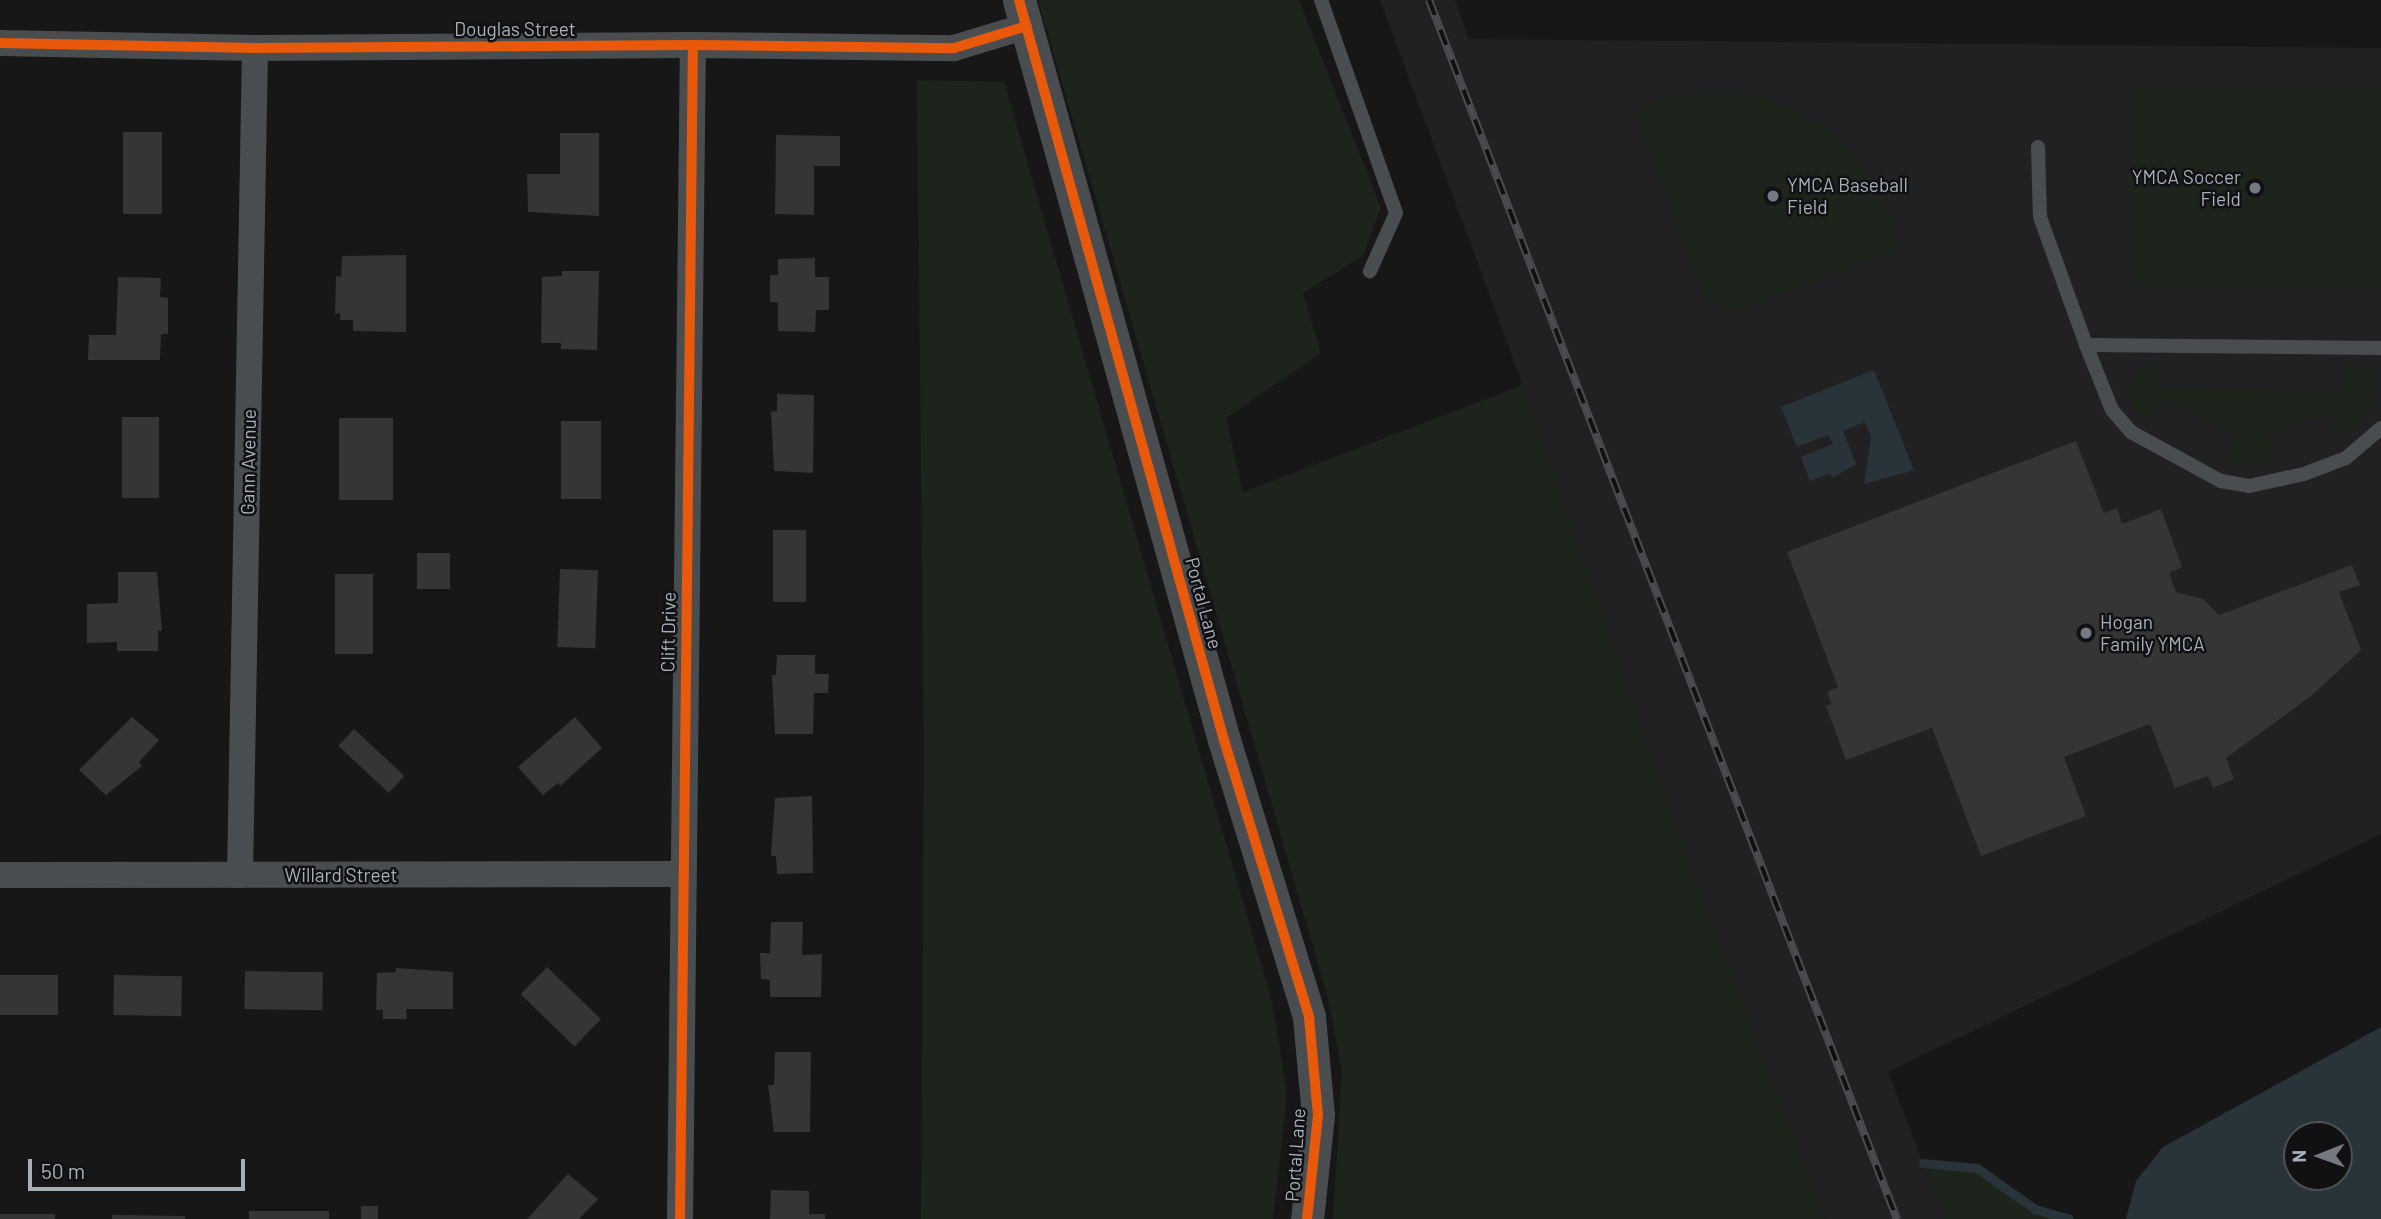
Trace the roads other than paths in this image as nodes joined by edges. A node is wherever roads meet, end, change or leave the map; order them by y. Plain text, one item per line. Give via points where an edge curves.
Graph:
1 (1321, 0) edge
2 (1023, 13) edge
3 (0, 43) edge
4 (693, 45) junction
5 (255, 48) junction
6 (2038, 148) dead end
7 (1370, 271) dead end
8 (2086, 345) junction
9 (2381, 348) edge
10 (2381, 428) edge
11 (682, 873) junction
12 (240, 875) junction
13 (0, 876) edge
14 (680, 1219) edge
15 (1307, 1219) edge

1 - 7 lane via 1396,212
2 - 4 street, Douglas Street via 954,48
2 - 15 street, Portal Lane via 1220,726 1310,1017 1318,1115
3 - 5 street, Douglas Street
4 - 5 street, Douglas Street
4 - 11 street, Clift Drive
5 - 12 street, Gann Avenue
6 - 8 lane via 2040,217
8 - 9 lane
8 - 10 lane via 2112,410 2131,432 2221,481 2249,486 2304,474 2346,458
11 - 12 street, Willard Street
11 - 14 street, Clift Drive
12 - 13 street, Willard Street

